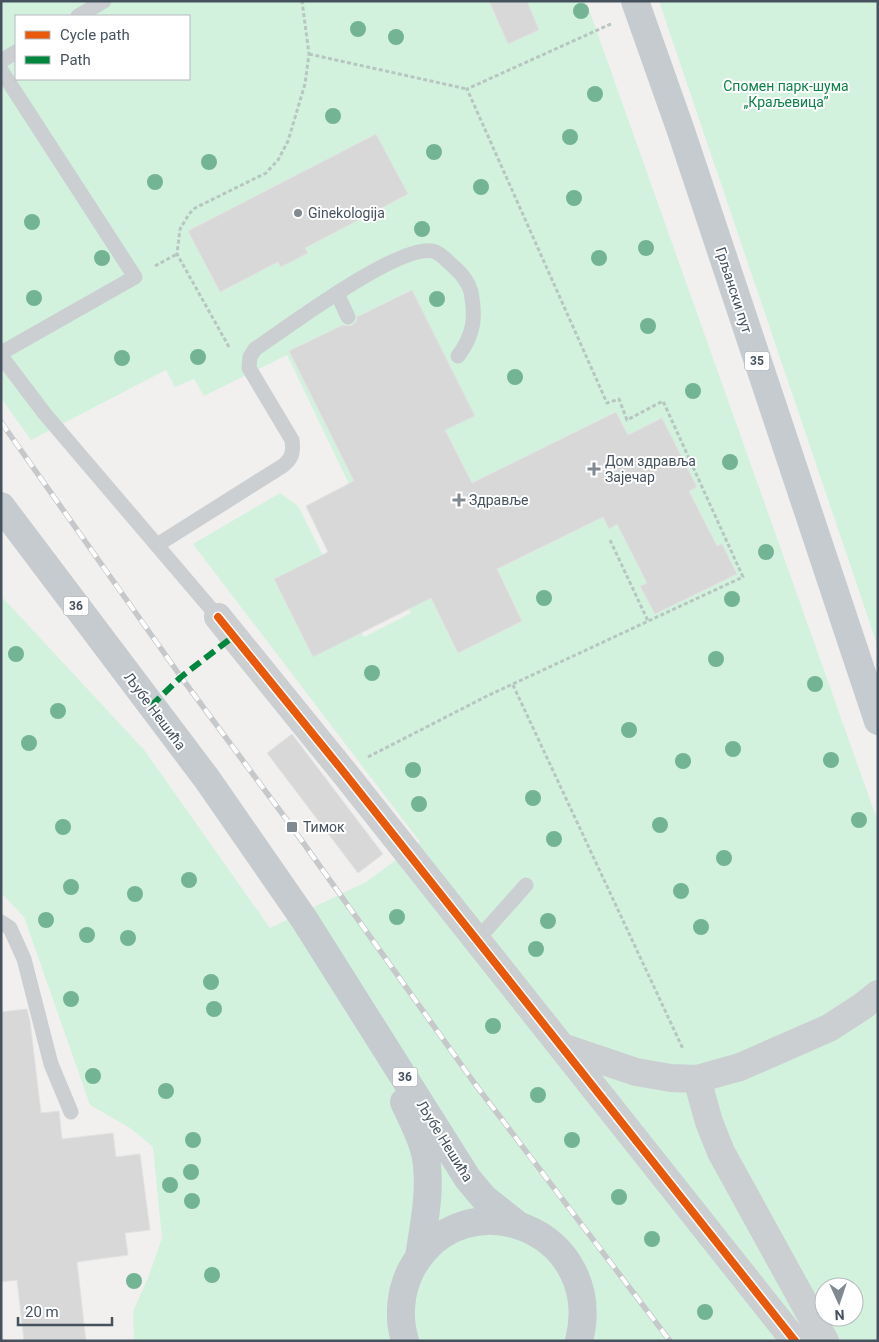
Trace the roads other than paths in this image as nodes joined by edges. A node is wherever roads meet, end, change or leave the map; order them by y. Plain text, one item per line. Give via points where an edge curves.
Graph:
1 (104, 1) edge
2 (637, 7) edge
3 (80, 15) edge
4 (15, 53) edge
5 (1, 61) edge
6 (1, 70) edge
7 (337, 293) junction
8 (348, 317) dead end
9 (1, 354) edge
10 (458, 356) dead end
11 (1, 506) edge
12 (157, 545) junction
13 (218, 617) joint
14 (878, 721) edge
15 (526, 885) dead end
16 (304, 919) junction
17 (1, 922) edge
18 (477, 940) junction
19 (878, 994) edge
20 (878, 1020) edge
21 (829, 1028) junction
22 (562, 1046) junction
23 (697, 1079) junction
24 (71, 1112) dead end
25 (518, 1225) junction
26 (419, 1257) junction
27 (586, 1333) edge
28 (402, 1337) edge
29 (794, 1341) edge
30 (825, 1341) edge

1 - 3 lane
2 - 14 main road, Грљански пут / 35
4 - 5 lane
6 - 9 lane via 135,277
7 - 8 lane
7 - 10 lane via 381,266 415,253 435,252 462,274 471,292 474,325
7 - 12 lane via 255,349 250,357 249,368 292,440 290,460
9 - 12 lane via 45,414
11 - 16 main road, Љубе Нешића / 36 via 207,779
12 - 13 lane
13 - 18 street
15 - 18 lane
16 - 25 main road, Љубе Нешића / 36 via 468,1179 484,1198
16 - 26 main road, Љубе Нешића via 420,1136 427,1176
17 - 24 lane via 10,928 24,959 51,1064
18 - 22 street
19 - 21 street
20 - 21 street
21 - 23 street via 740,1067
22 - 23 street via 636,1072
22 - 29 street
23 - 30 street via 709,1122 722,1152
25 - 26 main road, 36 via 482,1222 458,1228 437,1240
25 - 27 main road, 36 via 540,1235 565,1257 579,1286
26 - 28 main road, 36 via 405,1286 401,1307

